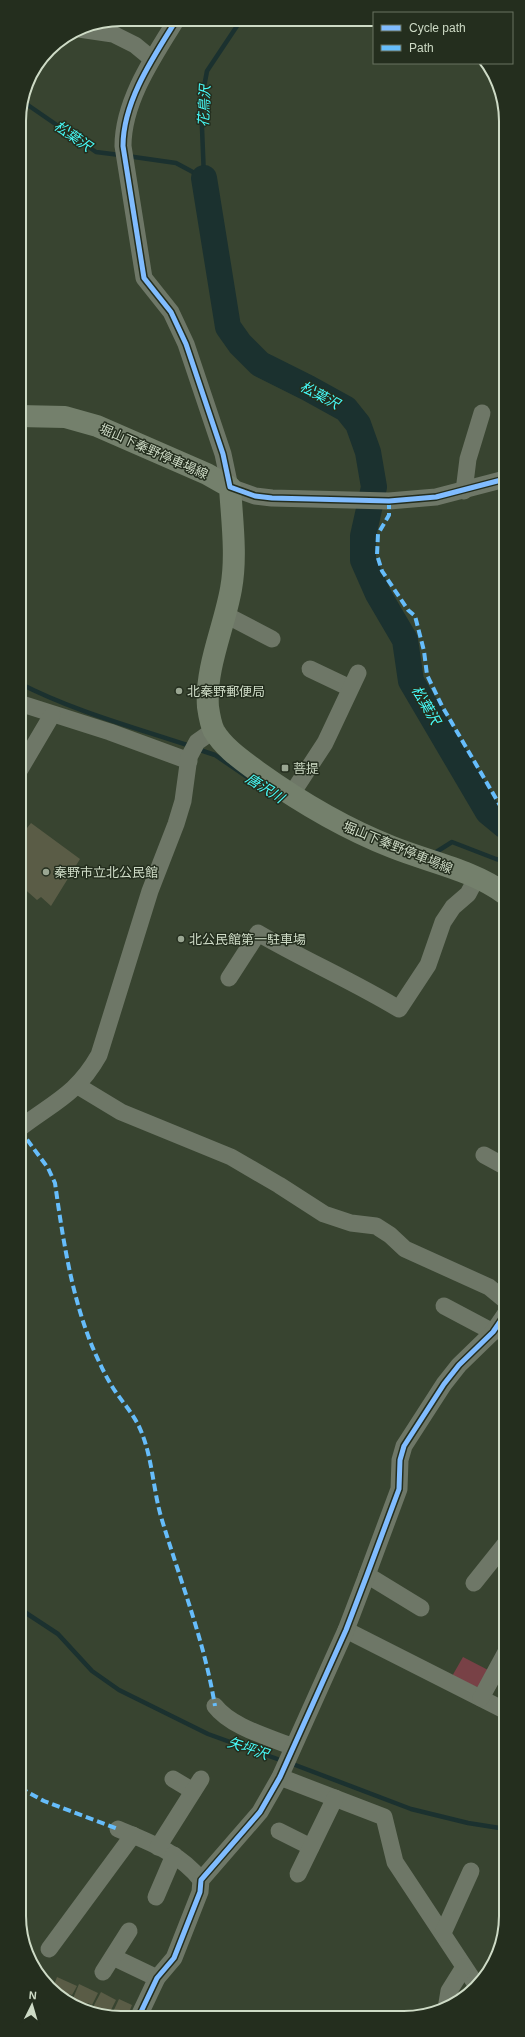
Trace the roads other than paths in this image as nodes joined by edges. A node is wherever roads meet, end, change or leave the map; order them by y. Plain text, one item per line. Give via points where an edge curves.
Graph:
1 (173, 26) edge
2 (91, 31) edge
3 (152, 59) junction
4 (482, 413) dead end
5 (26, 416) edge
6 (499, 481) edge
7 (230, 487) junction
8 (464, 491) junction
9 (226, 615) junction
10 (272, 639) dead end
11 (310, 669) dead end
12 (26, 706) edge
13 (52, 715) junction
14 (197, 747) junction
15 (26, 760) edge
16 (291, 795) junction
17 (477, 877) junction
18 (499, 890) edge
19 (229, 978) dead end
20 (78, 1086) junction
21 (26, 1124) edge
22 (484, 1155) dead end
23 (499, 1163) edge
24 (499, 1295) edge
25 (444, 1306) dead end
26 (499, 1323) edge
27 (493, 1332) junction
28 (499, 1552) edge
29 (367, 1575) junction
30 (474, 1583) dead end
31 (421, 1608) dead end
32 (346, 1630) junction
33 (499, 1665) edge
34 (481, 1698) junction
35 (215, 1706) dead end
36 (499, 1707) edge
37 (292, 1750) junction
38 (280, 1777) junction
39 (173, 1779) dead end
40 (335, 1798) junction
41 (279, 1831) dead end
42 (158, 1846) junction
43 (311, 1847) junction
44 (174, 1855) junction
45 (471, 1871) dead end
46 (298, 1874) dead end
47 (201, 1880) junction
48 (156, 1896) dead end
49 (129, 1932) dead end
50 (443, 1933) junction
51 (49, 1949) dead end
52 (113, 1957) junction
53 (464, 1967) junction
54 (103, 1972) dead end
55 (157, 1978) junction
56 (473, 1980) edge
57 (447, 2000) edge
58 (141, 2011) edge

1 - 3 street
2 - 3 street via 113,34 135,45
3 - 7 street via 126,115 123,130 123,146 144,278 171,312 186,344 223,454
4 - 8 street via 468,459
5 - 7 main road, 堀山下秦野停車場線 via 65,417 98,426 207,474
6 - 8 street
7 - 8 street via 255,496 381,502 436,497
7 - 9 main road, 堀山下秦野停車場線 via 233,565
9 - 10 street
9 - 14 main road, 堀山下秦野停車場線 via 208,684 208,708
11 - 16 street via 354,680 325,743
12 - 13 street
13 - 14 street via 110,732
13 - 15 street
14 - 16 main road, 堀山下秦野停車場線 via 229,749
14 - 20 street via 176,824 150,891 99,1055
16 - 17 main road, 堀山下秦野停車場線 via 339,823 391,846
17 - 18 main road, 堀山下秦野停車場線
17 - 19 street via 468,894 453,907 443,922 428,965 399,1009 357,984 288,951 258,933
20 - 21 street
20 - 24 street via 121,1112 231,1157 324,1214 351,1223 376,1226 405,1249 489,1287
22 - 23 street
25 - 27 street
26 - 27 street
27 - 29 street via 459,1365 444,1384 404,1446 400,1460 399,1489
28 - 30 street
29 - 31 street
29 - 32 street
32 - 34 street
32 - 37 street
33 - 34 street
34 - 36 street
35 - 37 street via 221,1714 234,1722
37 - 38 street
38 - 40 street
38 - 47 street via 260,1812
39 - 42 street via 197,1785
40 - 43 street
40 - 50 street via 384,1818 395,1862
41 - 43 street
42 - 44 street
42 - 51 street via 126,1832
43 - 46 street
44 - 47 street via 191,1867
44 - 48 street
45 - 50 street
47 - 55 street via 200,1892 174,1958
49 - 52 street
50 - 53 street
52 - 54 street
52 - 55 street
53 - 56 street
53 - 57 street via 449,1991
55 - 58 street

